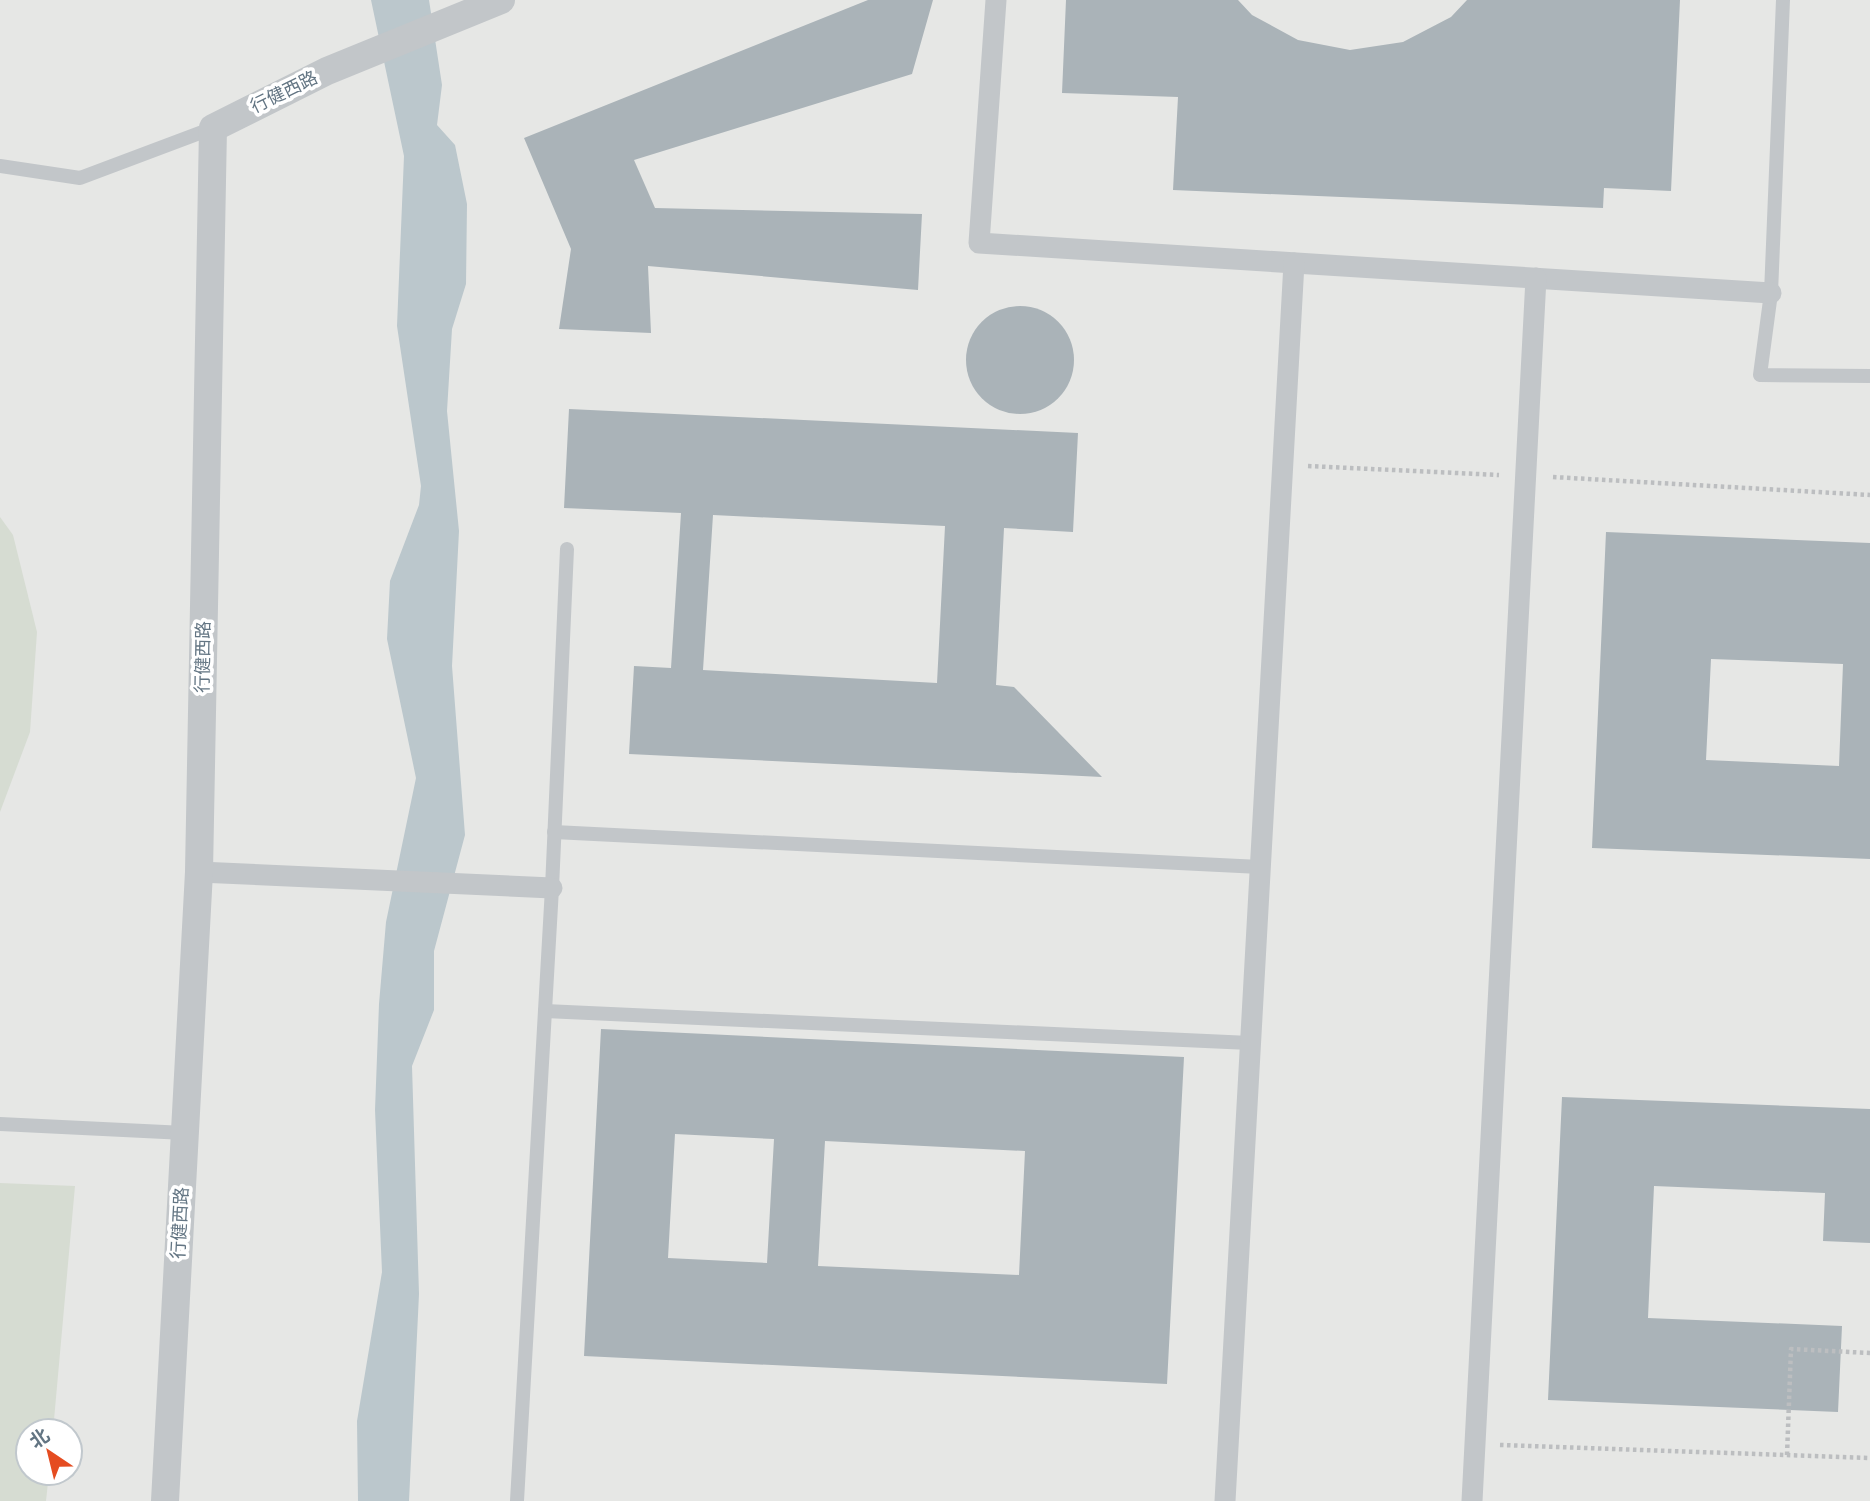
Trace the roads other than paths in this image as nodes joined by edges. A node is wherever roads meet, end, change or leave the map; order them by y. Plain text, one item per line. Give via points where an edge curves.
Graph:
1 (501, 0) edge
2 (996, 0) edge
3 (1783, 0) edge
4 (213, 128) junction
5 (0, 166) edge
6 (1294, 263) junction
7 (1536, 278) junction
8 (1772, 293) junction
9 (1870, 376) edge
10 (567, 549) dead end
11 (554, 832) junction
12 (1260, 867) junction
13 (199, 872) junction
14 (551, 888) junction
15 (545, 1011) junction
16 (1250, 1043) junction
17 (0, 1124) edge
18 (185, 1133) junction
19 (164, 1501) edge
20 (517, 1501) edge
21 (1225, 1501) edge
22 (1472, 1501) edge

1 - 4 street, 行健西路 via 327,71
2 - 6 street via 979,243
3 - 8 lane
4 - 5 lane via 80,178
4 - 13 street, 行健西路
6 - 7 street
6 - 12 street
7 - 8 street
7 - 22 street
8 - 9 lane via 1760,375
10 - 11 lane
11 - 12 lane
11 - 14 lane
12 - 16 street
13 - 14 street
13 - 18 street, 行健西路
14 - 15 lane
15 - 16 lane
15 - 20 lane
16 - 21 street
17 - 18 lane
18 - 19 street, 行健西路

